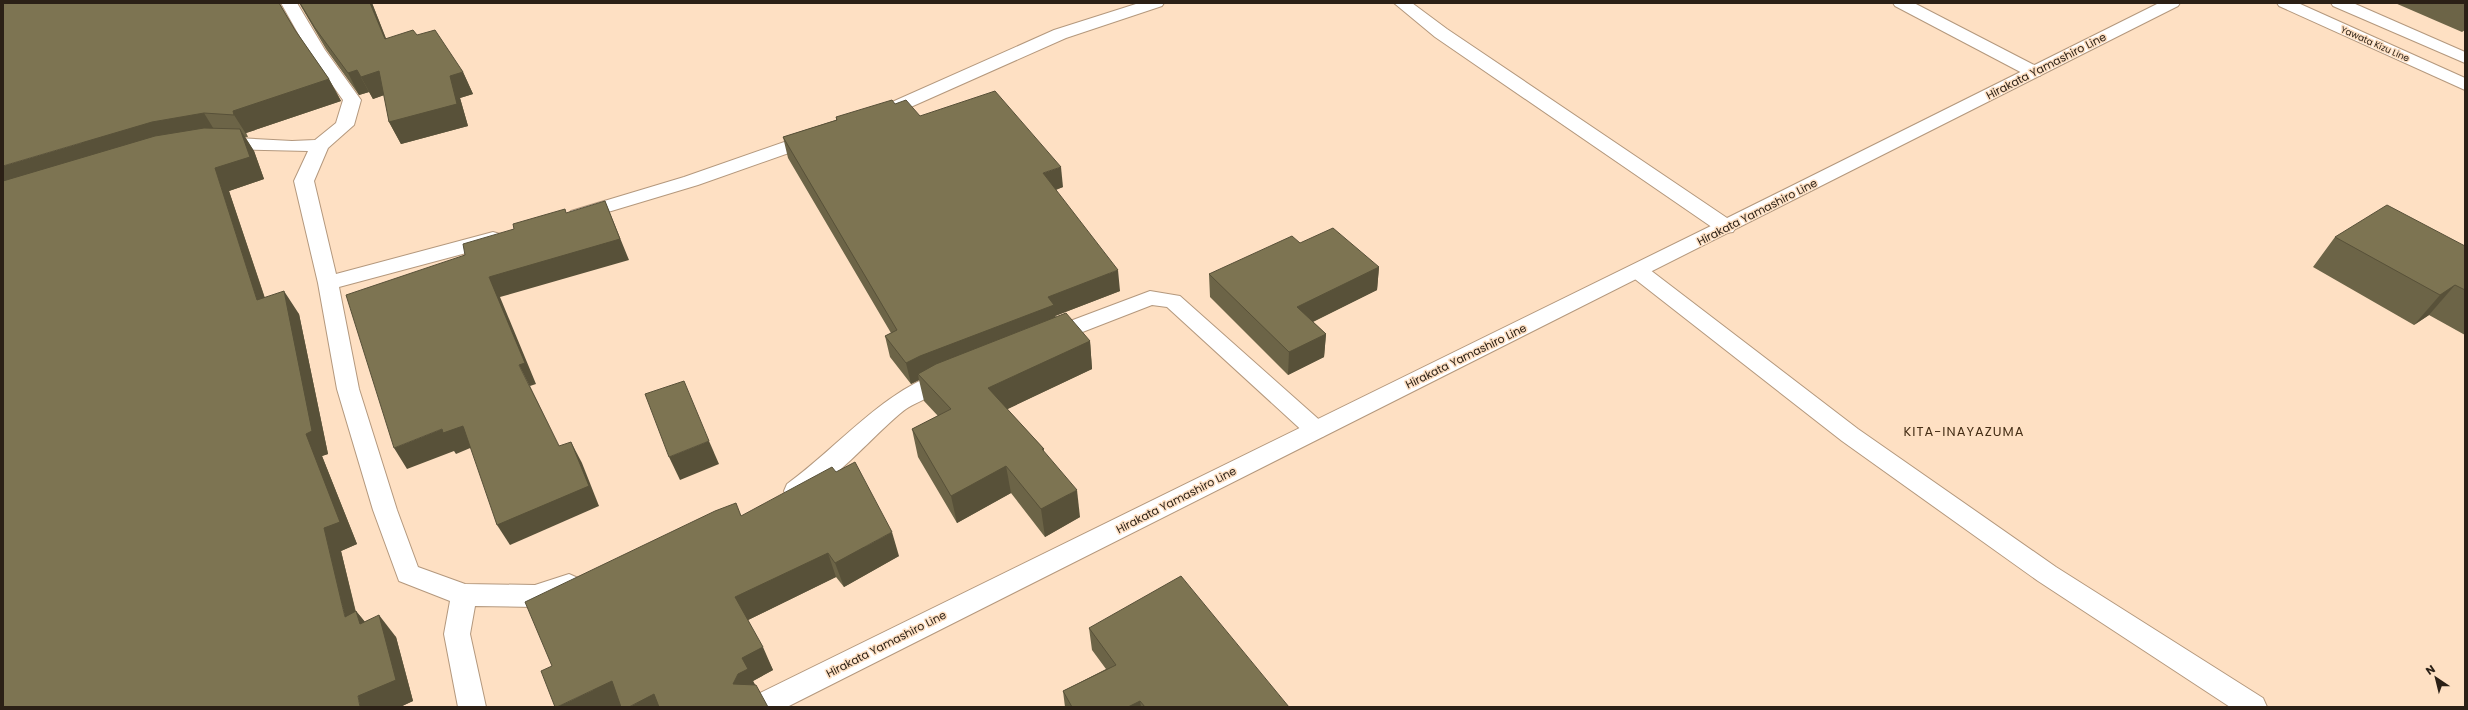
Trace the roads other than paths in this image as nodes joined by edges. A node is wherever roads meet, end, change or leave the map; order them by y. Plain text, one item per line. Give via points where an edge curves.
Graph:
1 (288, 3) edge
2 (1156, 3) edge
3 (1402, 3) edge
4 (1901, 3) edge
5 (2172, 3) edge
6 (2285, 3) edge
7 (2339, 3) edge
8 (2465, 58) edge
9 (2034, 72) junction
10 (2465, 85) edge
11 (866, 119) edge
12 (829, 132) edge
13 (320, 145) junction
14 (203, 146) edge
15 (563, 219) edge
16 (1726, 227) junction
17 (510, 234) edge
18 (1638, 271) junction
19 (328, 283) junction
20 (1028, 346) edge
21 (969, 369) edge
22 (1316, 430) junction
23 (776, 502) edge
24 (588, 578) edge
25 (464, 594) junction
26 (472, 707) edge
27 (760, 707) edge
28 (2253, 707) edge

1 - 13 street via 317,51 352,100 345,125
2 - 11 street via 1060,34
3 - 16 street via 1441,33
4 - 9 street
5 - 9 street, Hirakata Yamashiro Line
6 - 10 street, Yawata Kizu Line
7 - 8 street
9 - 16 street, Hirakata Yamashiro Line
12 - 15 street via 691,181
13 - 14 street via 292,147 218,143
13 - 19 street via 304,181
16 - 18 street, Hirakata Yamashiro Line
17 - 19 street
18 - 22 street, Hirakata Yamashiro Line
18 - 28 street via 1850,435 2047,574
19 - 25 street via 348,389 385,510 408,574
20 - 22 street via 1150,298 1173,301
21 - 23 street via 933,384 895,406 822,472
22 - 27 street, Hirakata Yamashiro Line
24 - 25 street via 535,596
25 - 26 street via 457,634

